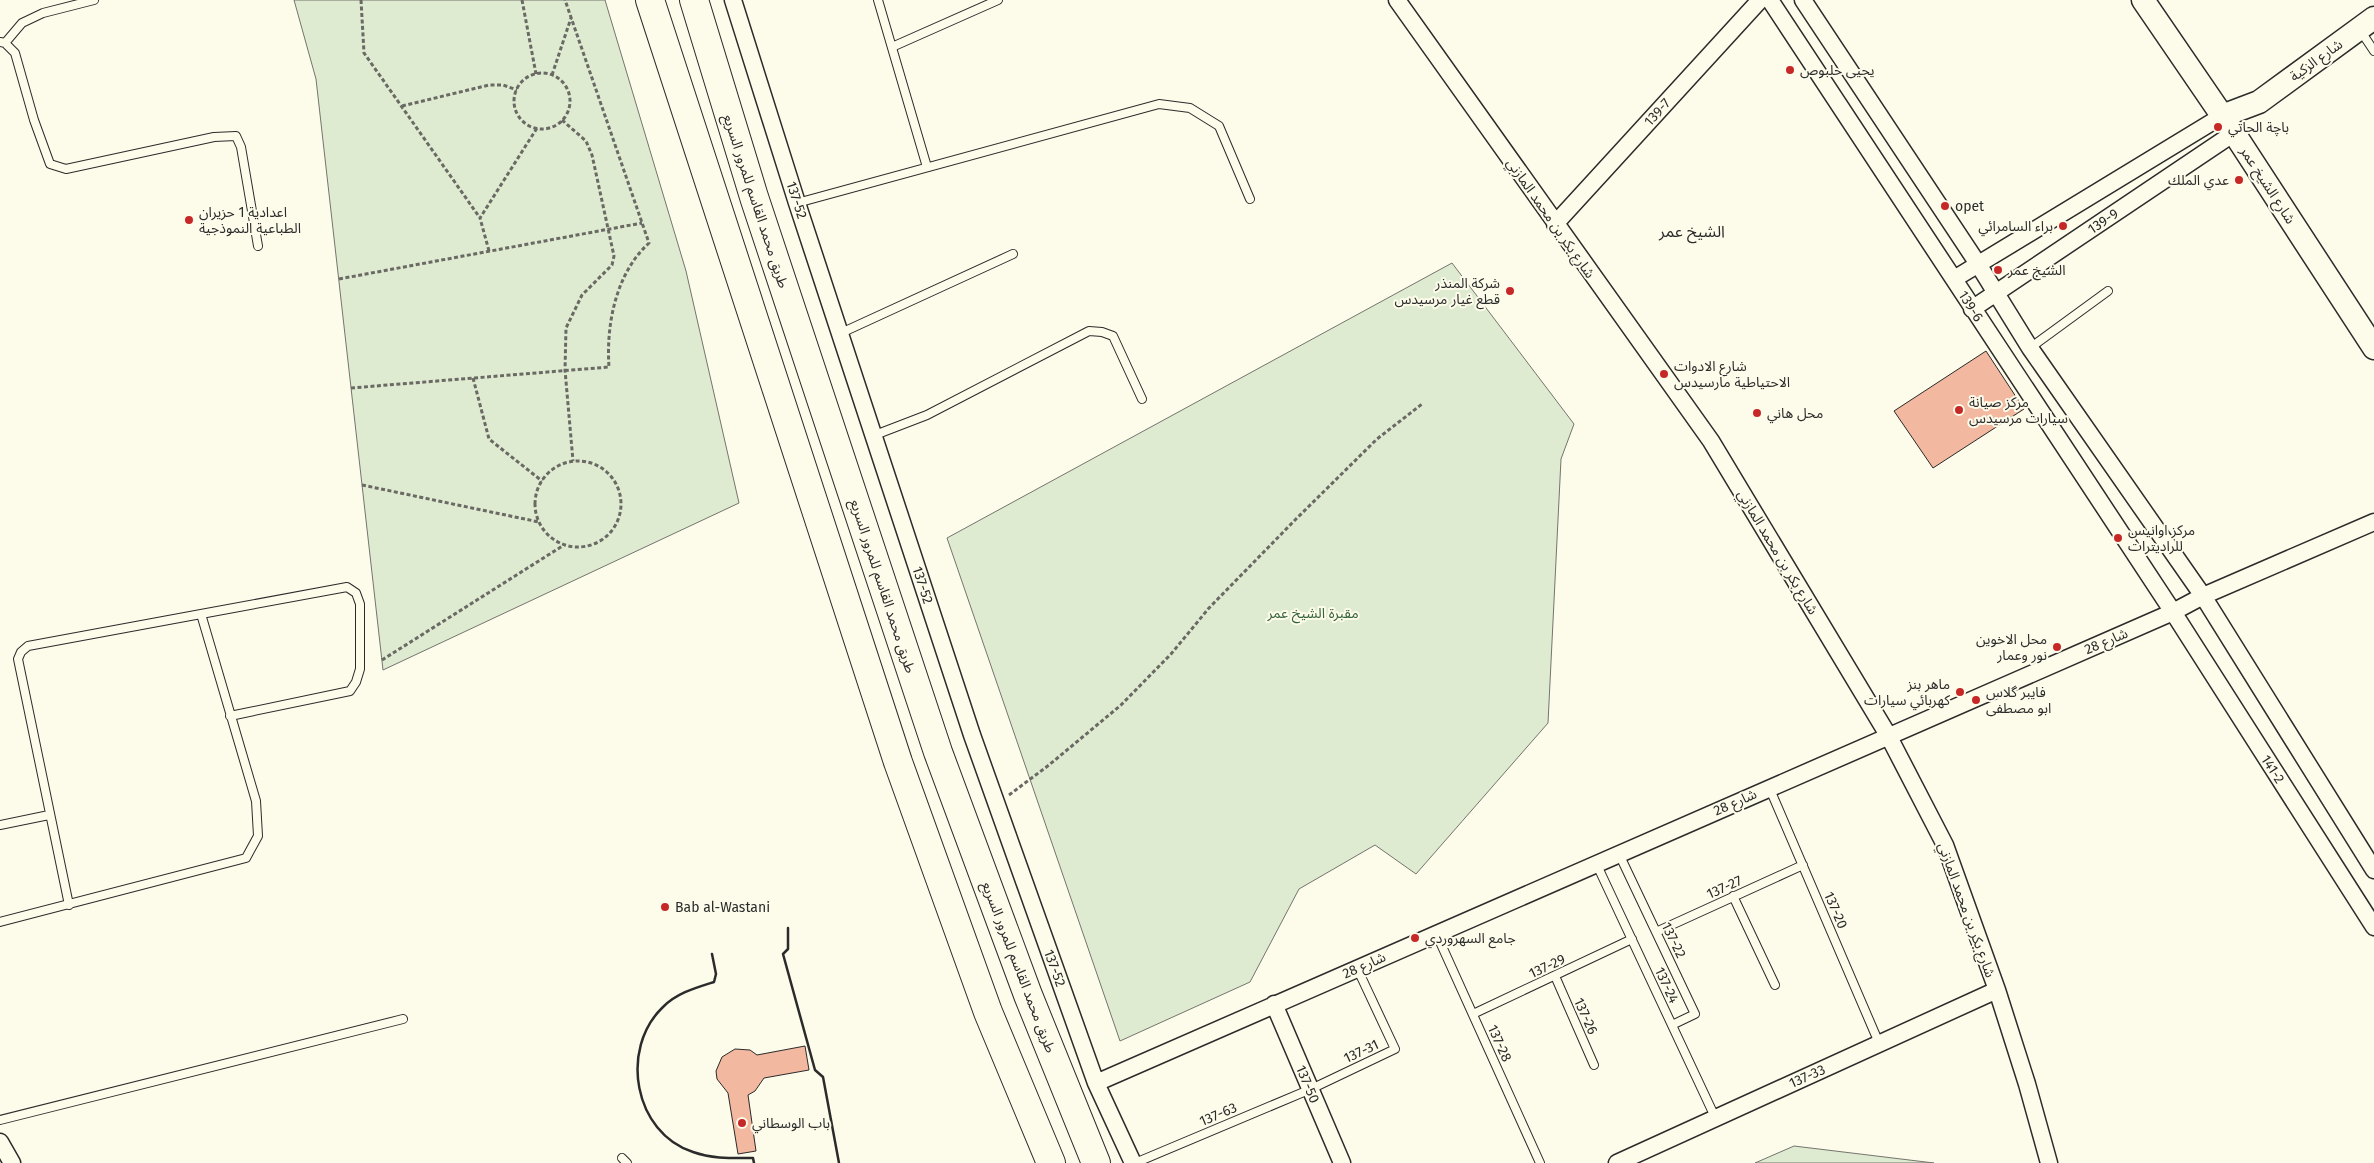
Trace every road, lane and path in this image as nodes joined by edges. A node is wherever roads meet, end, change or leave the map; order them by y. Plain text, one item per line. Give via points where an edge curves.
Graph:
1 (94, 0) edge
2 (361, 0) edge
3 (522, 0) edge
4 (565, 0) edge
5 (650, 0) edge
6 (694, 0) edge
7 (733, 0) edge
8 (878, 0) edge
9 (998, 0) edge
10 (1397, 0) edge
11 (1760, 0) edge
12 (1770, 0) edge
13 (1803, 0) edge
14 (2142, 0) edge
15 (571, 17) junction
16 (2366, 23) edge
17 (2, 42) edge
18 (892, 47) junction
19 (2374, 51) edge
20 (536, 74) junction
21 (552, 75) junction
22 (517, 90) junction
23 (402, 106) junction
24 (562, 120) junction
25 (2228, 125) junction
26 (537, 128) junction
27 (927, 167) junction
28 (1250, 199) dead end
29 (797, 203) junction
30 (480, 218) junction
31 (642, 223) junction
32 (1555, 224) junction
33 (608, 228) junction
34 (258, 246) dead end
35 (489, 251) junction
36 (1013, 254) dead end
37 (1978, 264) junction
38 (339, 279) dead end
39 (1954, 279) junction
40 (2108, 291) dead end
41 (1997, 294) junction
42 (1972, 309) junction
43 (841, 333) junction
44 (2030, 348) junction
45 (2374, 348) edge
46 (565, 370) junction
47 (473, 378) junction
48 (351, 388) dead end
49 (1142, 399) dead end
50 (1422, 404) dead end
51 (874, 435) junction
52 (573, 461) junction
53 (542, 481) junction
54 (362, 485) dead end
55 (539, 522) junction
56 (2374, 522) edge
57 (564, 545) junction
58 (2203, 596) junction
59 (2173, 612) junction
60 (201, 614) junction
61 (382, 660) dead end
62 (230, 716) junction
63 (1888, 735) junction
64 (1769, 787) junction
65 (997, 804) junction
66 (49, 815) junction
67 (0, 825) edge
68 (1618, 853) junction
69 (1596, 863) junction
70 (1803, 865) junction
71 (2374, 870) edge
72 (1733, 896) junction
73 (69, 904) junction
74 (0, 922) edge
75 (2374, 927) edge
76 (1656, 932) junction
77 (1436, 934) junction
78 (1632, 939) junction
79 (1357, 968) junction
80 (1555, 976) junction
81 (1775, 985) dead end
82 (1997, 990) junction
83 (1274, 1004) junction
84 (1473, 1014) junction
85 (403, 1019) dead end
86 (1672, 1025) junction
87 (1879, 1043) junction
88 (1594, 1065) dead end
89 (1096, 1083) junction
90 (1310, 1089) junction
91 (1715, 1117) junction
92 (0, 1120) edge
93 (0, 1142) edge
94 (12, 1163) edge
95 (1051, 1163) edge
96 (1096, 1163) edge
97 (1134, 1163) edge
98 (1342, 1163) edge
99 (1540, 1163) edge
100 (1617, 1163) edge
101 (2049, 1163) edge

1 - 17 lane via 42,13 22,22
2 - 23 path via 364,52
3 - 20 path
4 - 15 path
5 - 95 highway via 898,762 988,1012
6 - 96 highway, طريق محمد القاسم للمرور السريع via 757,207 938,752 1028,995
7 - 29 street, 137-52
8 - 18 lane
9 - 18 lane
10 - 32 street, شارع بكر بن محمد المازني
11 - 32 street, 139-7
12 - 39 street, 139-6
13 - 37 street, 139-6
14 - 25 street, شارع الشيخ عمر
15 - 21 path
15 - 31 path
16 - 19 lane
16 - 25 street, شارع الزكية
17 - 34 lane via 15,53 50,164 66,169 214,137 236,136 241,147
18 - 27 lane
20 - 21 path
20 - 22 path via 526,79
21 - 24 path via 560,79 570,95 568,113
22 - 23 path via 489,84
22 - 26 path via 516,111 528,125
23 - 30 path
24 - 26 path via 555,126
24 - 33 path via 586,141 592,155
25 - 37 street, 139-9
25 - 41 street, 139-9
25 - 45 street, شارع الشيخ عمر
26 - 30 path
27 - 28 lane via 1159,104 1190,108 1219,126
27 - 29 lane
29 - 43 street, 137-52
30 - 35 path
31 - 33 path
31 - 46 path via 649,244 633,259 618,295 607,341 608,367
32 - 63 street, شارع بكر بن محمد المازني via 1711,441
33 - 35 path
33 - 46 path via 614,256 612,265 591,284 573,310 566,328
35 - 38 path
36 - 43 lane
37 - 39 street, 139-9
37 - 41 street, 139-6
39 - 42 street, 139-6
40 - 44 lane
41 - 42 street, 139-9
41 - 44 street, 139-6
42 - 59 street, 139-6
43 - 51 street, 137-52
44 - 58 street, 139-6
46 - 47 path
46 - 52 path
47 - 48 path
47 - 53 path via 489,438
49 - 51 lane via 1113,336 1089,332 927,416
50 - 65 path via 1377,439 1296,519 1121,705
51 - 65 street, 137-52
52 - 53 path via 555,467
52 - 57 path via 596,464 608,473 622,498 621,513 616,527 606,538 579,548
53 - 55 path via 535,502
54 - 55 path
55 - 57 path via 551,538
56 - 58 street, شارع 28
57 - 61 path
58 - 59 street, شارع 28
58 - 71 street
59 - 63 street, شارع 28
59 - 75 street, 141-2
60 - 62 lane
60 - 62 lane via 348,586 356,593 360,604 360,669 350,691
60 - 66 lane via 28,646 20,652 18,659
62 - 73 lane via 256,801 258,836 246,858
63 - 64 street, شارع 28
63 - 82 street, شارع بكر بن محمد المازني via 1945,846
64 - 68 street, شارع 28
64 - 70 lane, 137-20
65 - 89 street, 137-52
66 - 67 lane
66 - 73 lane
68 - 69 street, شارع 28
68 - 76 lane, 137-22
69 - 77 street, شارع 28
69 - 78 lane, 137-24
70 - 72 lane, 137-27
70 - 87 lane, 137-20
72 - 76 lane, 137-27
72 - 81 lane
73 - 74 lane
76 - 86 lane, 137-22 via 1695,1014
77 - 79 street, شارع 28
77 - 84 lane, 137-28
78 - 80 lane, 137-29
78 - 86 lane, 137-24
79 - 83 street, شارع 28
79 - 90 lane, 137-31 via 1395,1048
80 - 84 lane, 137-29
80 - 88 lane, 137-26
82 - 87 street, 137-33
82 - 101 street, شارع بكر بن محمد المازني
83 - 89 street, شارع 28
83 - 90 street, 137-50
84 - 99 lane, 137-28
85 - 92 lane
86 - 91 lane, 137-24
87 - 91 street, 137-33
89 - 97 street, 137-52
90 - 97 lane, 137-63
90 - 98 street, 137-50
91 - 100 street, 137-33
93 - 94 street

